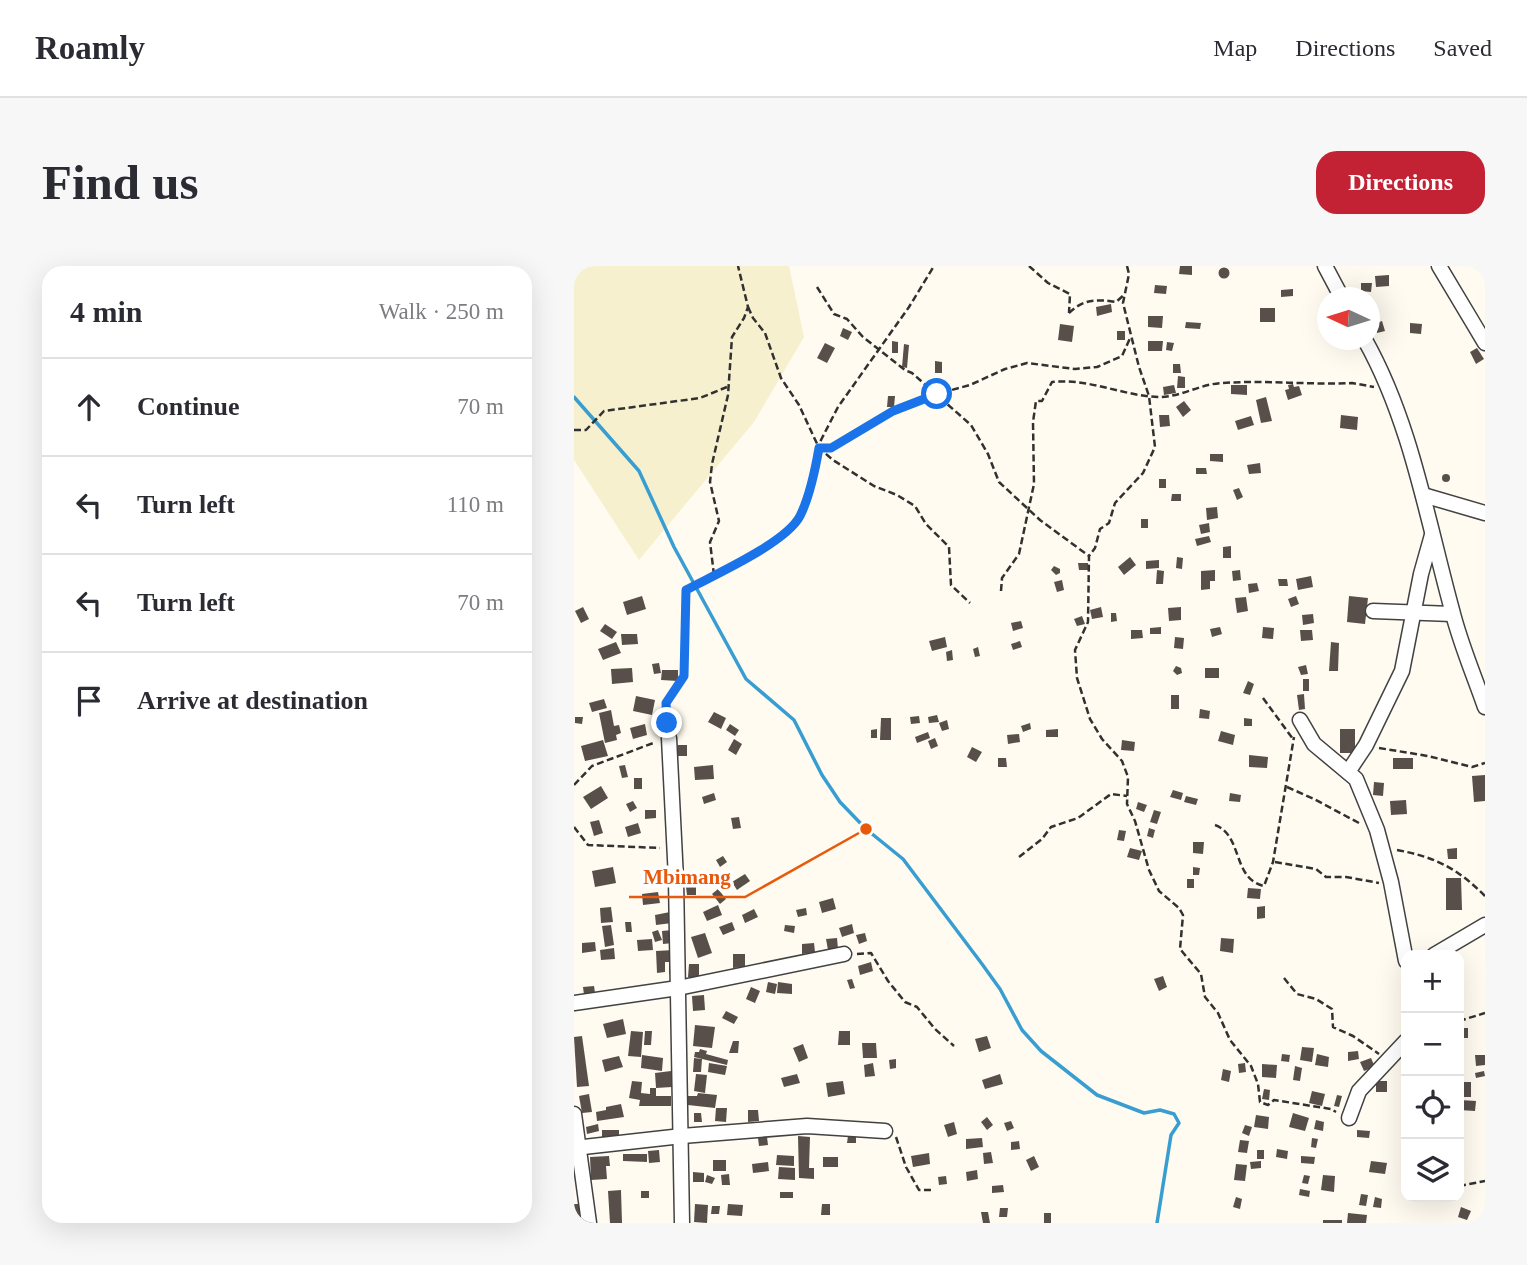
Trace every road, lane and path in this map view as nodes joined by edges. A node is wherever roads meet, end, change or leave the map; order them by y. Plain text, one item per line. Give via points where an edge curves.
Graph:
1 (738, 266) edge
2 (934, 266) edge
3 (1029, 266) edge
4 (1127, 266) edge
5 (1325, 266) edge
6 (1440, 266) edge
7 (817, 287) dead end
8 (1336, 287) edge
9 (1125, 294) junction
10 (748, 307) junction
11 (1131, 336) junction
12 (1485, 343) edge
13 (880, 349) junction
14 (1371, 350) edge
15 (729, 386) junction
16 (1389, 390) junction
17 (937, 394) junction
18 (1149, 396) junction
19 (574, 430) edge
20 (819, 448) junction
21 (1423, 495) junction
22 (1029, 508) junction
23 (1485, 513) edge
24 (1433, 534) junction
25 (1088, 556) junction
26 (714, 575) junction
27 (1001, 591) dead end
28 (970, 603) dead end
29 (1373, 611) dead end
30 (1413, 613) junction
31 (1452, 614) junction
32 (1264, 698) dead end
33 (1485, 707) edge
34 (1300, 720) joint
35 (669, 738) junction
36 (1293, 739) junction
37 (1366, 745) junction
38 (1485, 764) edge
39 (1348, 772) junction
40 (574, 785) edge
41 (1127, 796) junction
42 (1215, 825) dead end
43 (574, 827) edge
44 (1020, 857) dead end
45 (675, 858) junction
46 (1273, 862) junction
47 (1393, 887) junction
48 (1485, 925) edge
49 (1404, 950) edge
50 (1442, 950) edge
51 (844, 954) joint
52 (1284, 978) dead end
53 (678, 988) junction
54 (574, 1003) edge
55 (1485, 1013) edge
56 (1464, 1019) edge
57 (954, 1046) dead end
58 (1401, 1046) edge
59 (1386, 1063) junction
60 (574, 1114) edge
61 (1349, 1118) joint
62 (885, 1131) joint
63 (682, 1136) junction
64 (577, 1148) edge
65 (1485, 1181) edge
66 (1464, 1185) edge
67 (931, 1190) dead end
68 (589, 1223) edge
69 (682, 1223) edge

1 - 10 path
2 - 13 path
3 - 9 path via 1069,294 1069,313 1095,299 1116,302
4 - 9 path
5 - 8 street
6 - 12 street
7 - 13 path via 834,314 847,319
9 - 11 path
10 - 15 path via 732,337
10 - 20 path
11 - 17 path via 1122,356 1097,367 1027,363
11 - 18 path
13 - 17 path
13 - 20 path via 838,407
14 - 16 street
15 - 19 path via 700,398 604,411 586,430
15 - 26 path via 710,482 719,520 710,542
16 - 18 path via 1352,383 1246,382 1218,383 1174,397
16 - 21 street
17 - 20 path via 893,411 831,448
17 - 22 path via 971,425 999,482
18 - 22 path via 1099,385 1052,382 1042,401 1036,401
18 - 25 path via 1155,447 1143,472 1115,503 1110,523 1100,529
20 - 26 path via 799,518 776,541
20 - 28 path via 874,486 915,506 949,547 951,585
21 - 23 street
21 - 24 street
22 - 25 path
22 - 27 path via 1019,554 1002,578
24 - 30 street
24 - 31 street
25 - 41 path via 1088,622 1075,650 1077,678 1090,719 1122,761 1128,777
26 - 35 path via 686,590 684,676 666,703
29 - 30 street
30 - 31 street
30 - 37 street via 1402,671
31 - 33 street
32 - 36 path
34 - 36 path
34 - 39 street via 1314,744
35 - 40 path via 592,766
35 - 45 street
36 - 46 path
37 - 38 path via 1472,767
37 - 39 street
39 - 47 street via 1356,779 1377,830
41 - 44 path via 1111,794 1078,818 1051,827
41 - 61 path via 1149,870 1159,891 1183,915 1180,949 1201,974 1205,997 1251,1066 1261,1102 1332,1109
42 - 46 path via 1223,828 1245,875 1256,884 1264,886
43 - 45 path via 588,845 661,848
45 - 53 street
46 - 47 path via 1316,869 1326,877
47 - 49 street
48 - 50 street
51 - 53 street
51 - 57 path via 871,953 905,1002 916,1007
52 - 59 path via 1297,994 1332,1010 1332,1027 1353,1036
53 - 54 street
53 - 63 street
55 - 56 path
58 - 59 street
59 - 61 street via 1359,1091
60 - 64 street
62 - 63 street via 807,1126
62 - 67 path via 895,1134 919,1189
63 - 64 street
63 - 69 street
64 - 68 street
65 - 66 path

